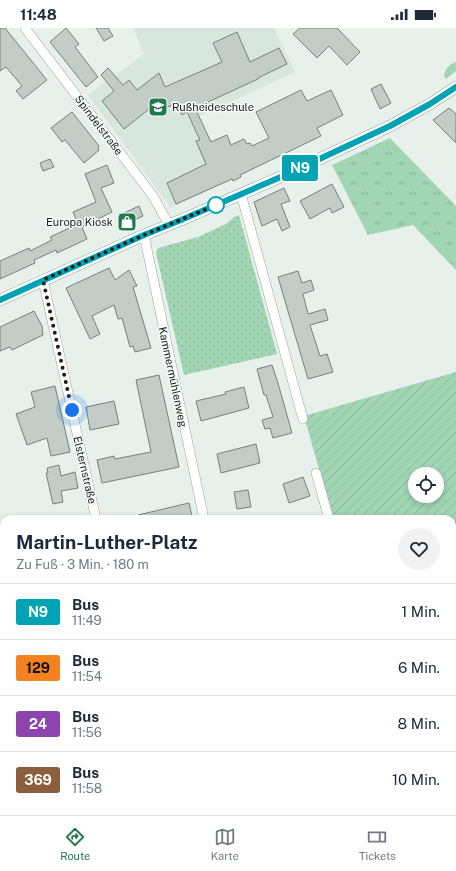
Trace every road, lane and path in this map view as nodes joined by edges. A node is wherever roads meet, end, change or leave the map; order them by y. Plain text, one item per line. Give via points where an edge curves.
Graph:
1 (25, 28) edge
2 (456, 87) edge
3 (241, 194) junction
4 (168, 225) junction
5 (144, 235) junction
6 (43, 280) junction
7 (0, 300) edge
8 (303, 419) dead end
9 (316, 473) dead end
10 (95, 515) edge
11 (203, 515) edge
12 (328, 515) edge

1 - 4 street, Spindelstraße via 153,196
2 - 3 street via 390,126
3 - 4 street
3 - 8 street
4 - 5 street
5 - 6 street
5 - 11 street, Kammermühlenweg
6 - 7 street
6 - 10 street, Elsternstraße
9 - 12 street

